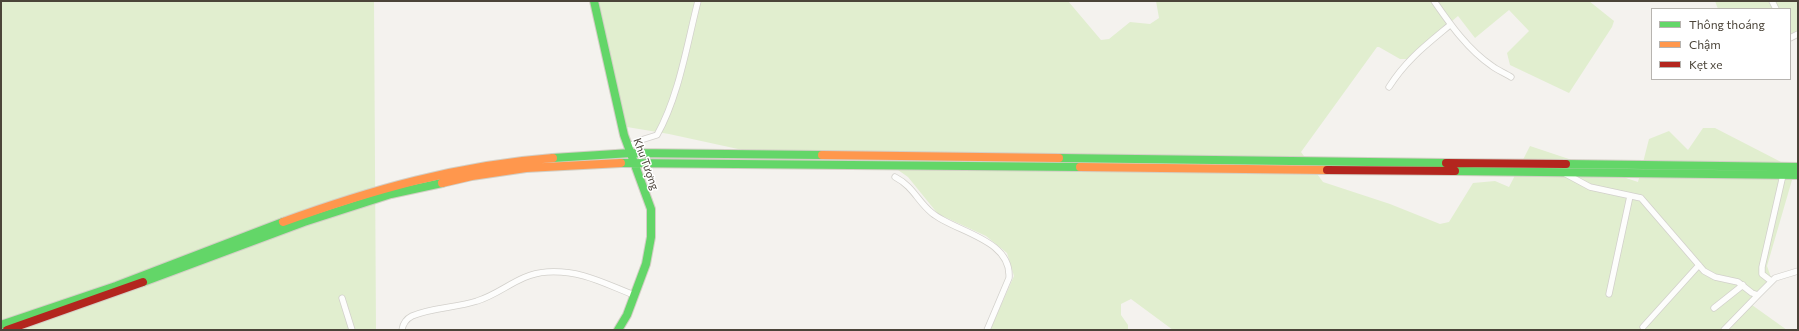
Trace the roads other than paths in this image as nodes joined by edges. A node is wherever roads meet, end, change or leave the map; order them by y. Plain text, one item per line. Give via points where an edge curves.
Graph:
1 (594, 1) edge
2 (698, 1) edge
3 (1434, 1) edge
4 (1450, 25) junction
5 (1511, 76) dead end
6 (1390, 87) dead end
7 (629, 150) junction
8 (634, 162) junction
9 (1798, 167) edge
10 (1564, 173) junction
11 (1783, 175) junction
12 (1798, 175) edge
13 (895, 177) dead end
14 (1630, 196) junction
15 (1699, 265) junction
16 (1798, 271) edge
17 (1770, 281) junction
18 (1742, 285) junction
19 (1609, 294) dead end
20 (634, 295) junction
21 (1758, 295) junction
22 (342, 298) dead end
23 (1714, 308) dead end
24 (1, 325) edge
25 (1643, 327) dead end
26 (7, 330) edge
27 (352, 330) edge
28 (402, 330) edge
29 (618, 330) edge
30 (987, 330) edge
31 (1724, 330) edge

1 - 7 main road, Khu Tượng
2 - 7 street via 664,123 657,135 641,140
3 - 4 street
4 - 5 street via 1492,66
4 - 6 street via 1412,57 1399,71
7 - 8 main road, Khu Tượng
7 - 9 main road
7 - 24 main road via 526,159 471,167 390,187 304,214 149,274
8 - 10 main road
8 - 20 main road, Khu Tượng via 651,209 651,237 646,264
8 - 26 main road via 526,168 472,176 391,194 304,222
10 - 11 main road
10 - 14 street via 1590,187
11 - 12 main road
11 - 17 street via 1762,267 1762,274
13 - 30 street via 912,189 931,213 987,242 1006,261 1010,270 1009,278
14 - 15 street via 1641,198
14 - 19 street
15 - 18 street via 1715,277
15 - 25 street
16 - 17 street
17 - 21 street
18 - 21 street
18 - 23 street
20 - 28 street via 583,274 546,272 526,276 477,301 411,316 404,322
20 - 29 main road, Khu Tượng
21 - 31 street
22 - 27 street

